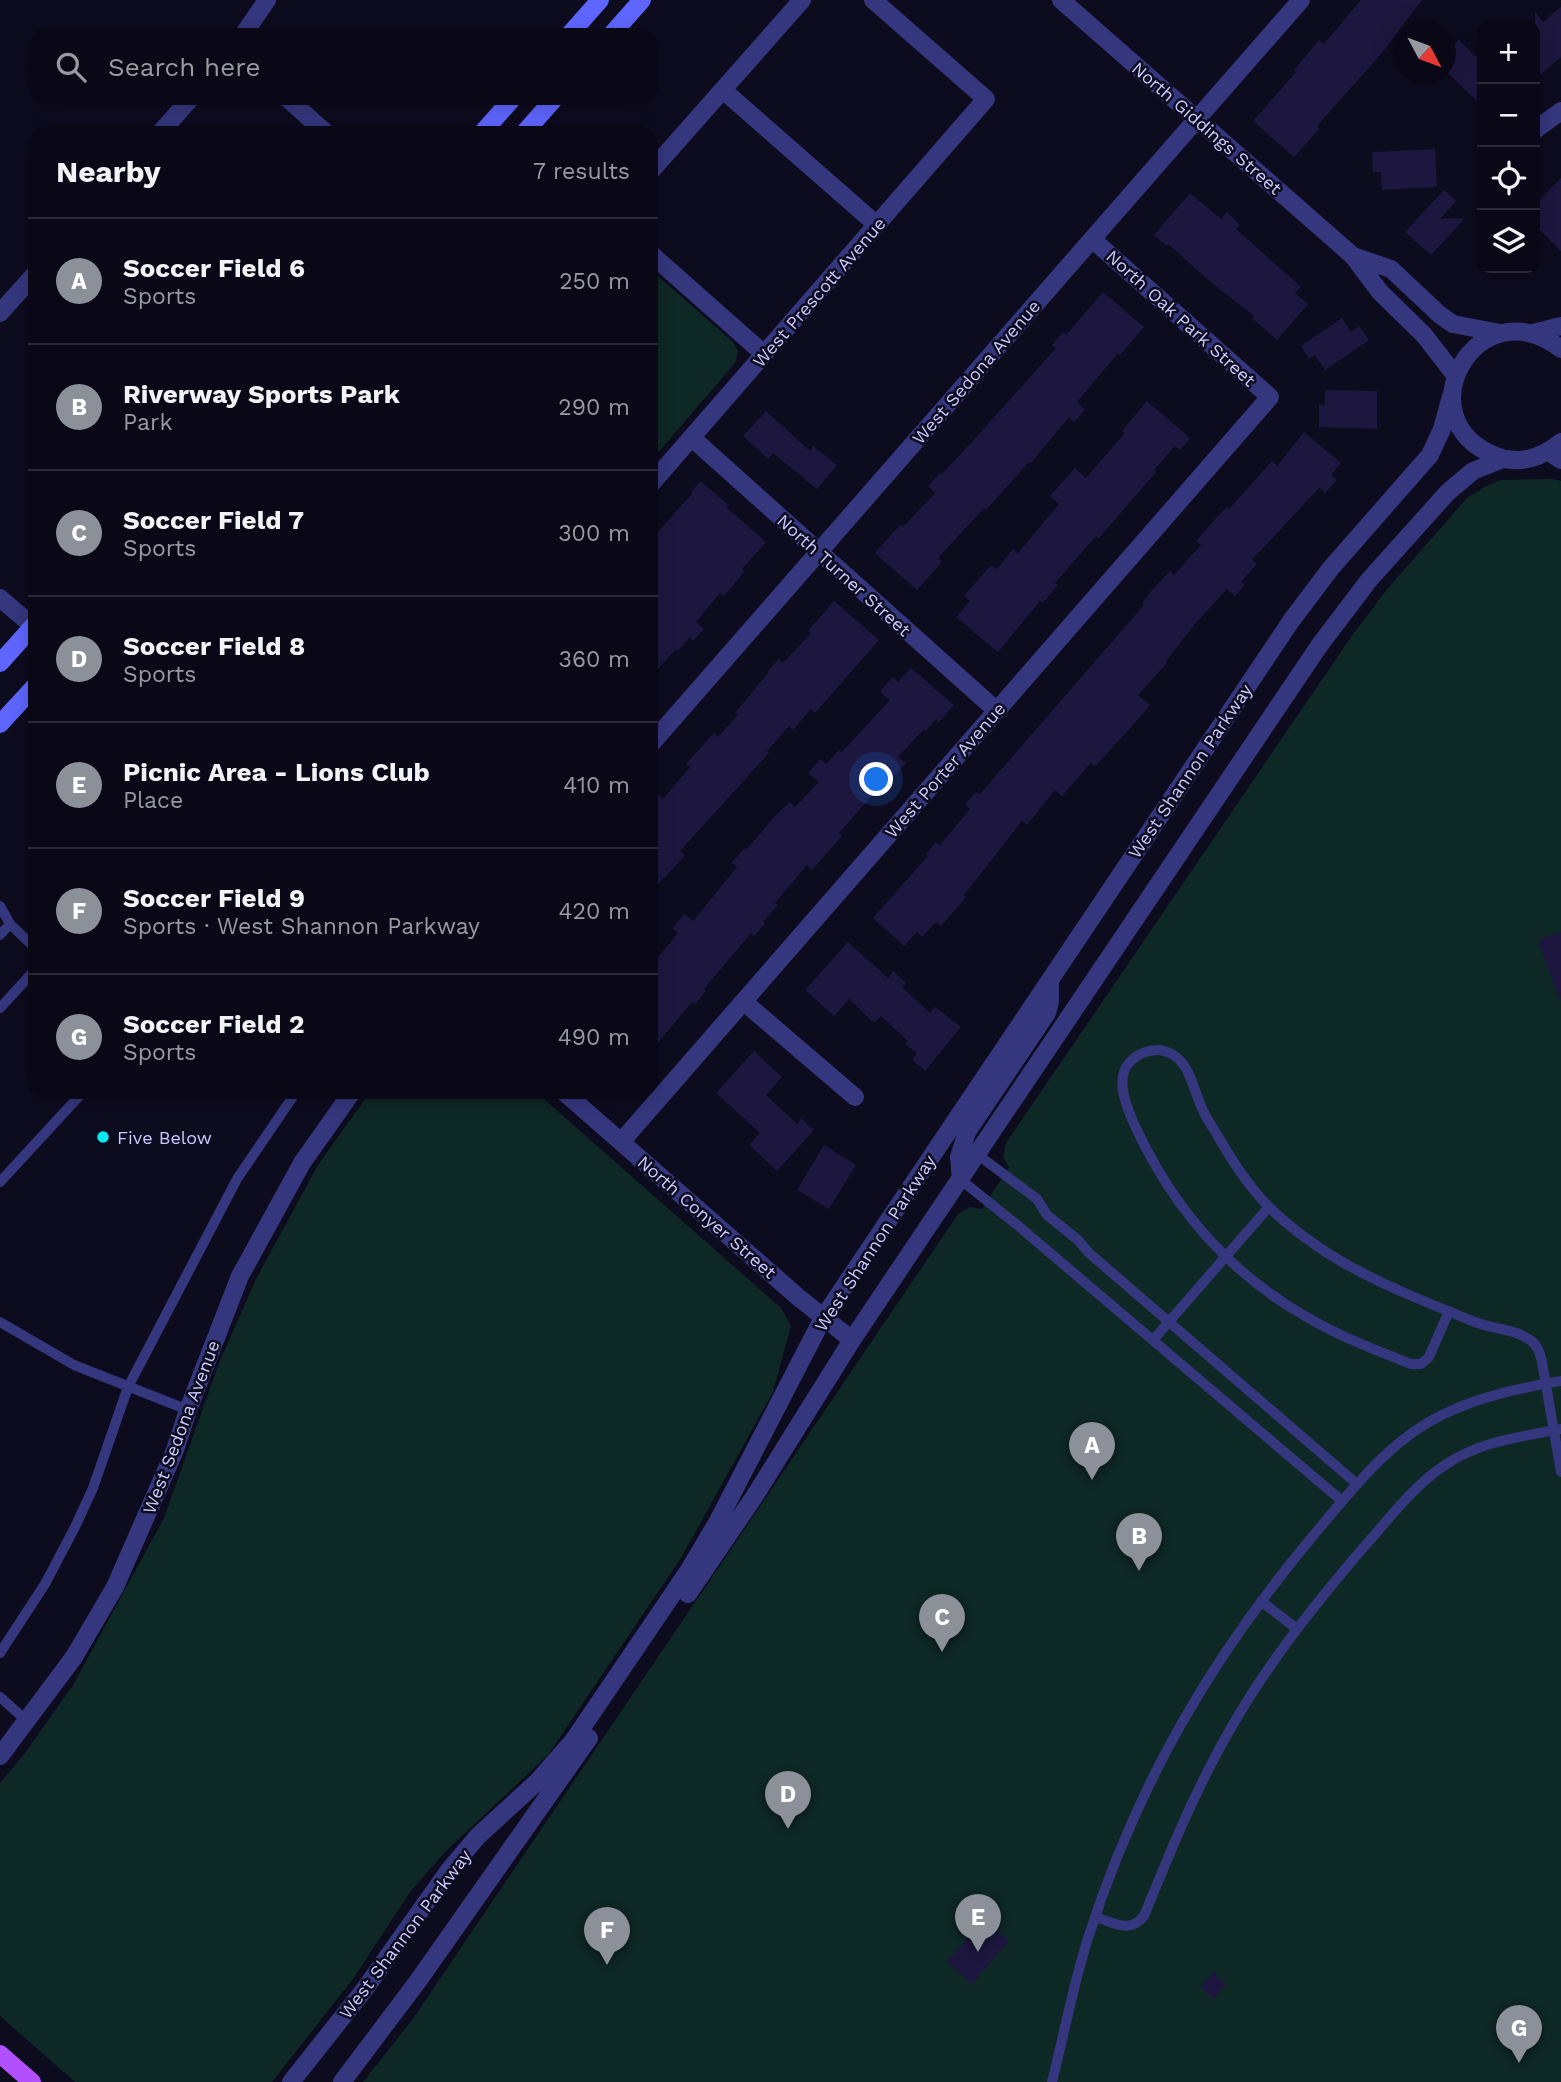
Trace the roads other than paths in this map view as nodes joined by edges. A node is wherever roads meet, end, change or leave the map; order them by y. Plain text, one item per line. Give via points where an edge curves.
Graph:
1 (267, 0) edge
2 (600, 0) edge
3 (642, 0) edge
4 (802, 0) edge
5 (873, 0) edge
6 (1061, 0) edge
7 (1301, 0) edge
8 (248, 28) edge
9 (575, 28) edge
10 (617, 28) edge
11 (723, 90) junction
12 (185, 105) edge
13 (295, 105) edge
14 (507, 105) edge
15 (549, 105) edge
16 (1561, 111) edge
17 (1199, 120) junction
18 (166, 126) edge
19 (318, 126) edge
20 (488, 126) edge
21 (530, 126) edge
22 (1540, 126) edge
23 (658, 163) edge
24 (877, 225) junction
25 (1092, 239) junction
26 (1353, 256) junction
27 (658, 260) edge
28 (28, 282) edge
29 (0, 313) edge
30 (1561, 326) edge
31 (1500, 333) junction
32 (1533, 333) junction
33 (1561, 349) edge
34 (764, 355) junction
35 (1455, 375) junction
36 (1451, 396) junction
37 (1270, 397) joint
38 (692, 438) junction
39 (1557, 451) edge
40 (1503, 459) junction
41 (658, 476) edge
42 (818, 552) junction
43 (0, 598) edge
44 (28, 621) edge
45 (28, 633) edge
46 (0, 663) edge
47 (28, 694) edge
48 (997, 711) junction
49 (0, 724) edge
50 (658, 736) edge
51 (0, 906) edge
52 (10, 924) junction
53 (0, 935) edge
54 (28, 941) edge
55 (28, 978) edge
56 (1050, 981) junction
57 (744, 1002) junction
58 (0, 1008) edge
59 (855, 1097) dead end
60 (77, 1099) edge
61 (291, 1099) edge
62 (347, 1099) edge
63 (572, 1099) edge
64 (621, 1142) junction
65 (978, 1155) junction
66 (961, 1180) junction
67 (0, 1182) edge
68 (1268, 1208) junction
69 (1224, 1257) junction
70 (1449, 1311) junction
71 (823, 1318) junction
72 (0, 1322) edge
73 (1169, 1322) junction
74 (852, 1340) junction
75 (1153, 1340) junction
76 (1561, 1381) edge
77 (1546, 1384) junction
78 (128, 1387) junction
79 (188, 1410) junction
80 (1557, 1430) edge
81 (1561, 1472) edge
82 (1357, 1484) junction
83 (1342, 1501) junction
84 (1261, 1601) junction
85 (1297, 1629) junction
86 (0, 1653) edge
87 (0, 1697) edge
88 (28, 1722) junction
89 (0, 1756) edge
90 (1096, 1917) junction
91 (0, 2054) edge
92 (32, 2082) edge
93 (291, 2082) edge
94 (342, 2082) edge
95 (1052, 2082) edge

1 - 8 street
2 - 9 main road
3 - 10 main road
4 - 11 street
5 - 24 street, West Prescott Avenue via 986,99
6 - 17 street, North Giddings Street
7 - 17 street, West Sedona Avenue
11 - 23 street
11 - 24 street
12 - 18 street
13 - 19 street
14 - 20 main road
15 - 21 main road
16 - 22 street
17 - 25 street, West Sedona Avenue
17 - 26 street, North Giddings Street
24 - 34 street, West Prescott Avenue
25 - 37 street, North Oak Park Street
25 - 42 street, West Sedona Avenue
26 - 31 street, North Giddings Street via 1391,269 1453,324
26 - 35 street, North Giddings Street
27 - 34 street
28 - 29 street
30 - 32 street
31 - 32 street, North Giddings Street
31 - 35 street via 1465,356
32 - 33 street
34 - 38 street, West Prescott Avenue
35 - 36 street, West Shannon Parkway
36 - 40 street via 1455,418 1466,437
36 - 56 street, West Shannon Parkway via 1430,455 1291,621
37 - 48 street, West Porter Avenue
38 - 41 street, West Prescott Avenue
38 - 42 street, North Turner Street
39 - 40 street via 1534,458
40 - 65 street, West Shannon Parkway via 1473,471 1448,492 1343,614
42 - 48 street, North Turner Street
42 - 50 street, West Sedona Avenue
43 - 44 street
45 - 46 main road
47 - 49 main road
48 - 57 street, West Porter Avenue
51 - 52 lane
52 - 53 lane
52 - 54 lane
55 - 58 lane
56 - 66 street via 1047,1013 967,1132 958,1157
56 - 71 street, West Shannon Parkway
57 - 59 street
57 - 64 street, West Porter Avenue
60 - 67 lane
61 - 78 lane via 237,1179
62 - 79 street, West Sedona Avenue via 302,1163 240,1276
63 - 64 street, North Conyer Street
64 - 71 street, North Conyer Street
65 - 66 street, West Shannon Parkway
65 - 73 lane via 1037,1199 1047,1215
66 - 74 street, West Shannon Parkway
66 - 75 lane
68 - 69 lane
68 - 69 lane via 1234,1164 1180,1060 1164,1051 1145,1051 1129,1062 1122,1078 1124,1095 1145,1148 1185,1212
68 - 70 lane via 1353,1268
69 - 70 lane via 1306,1317 1411,1364 1421,1364 1429,1357
69 - 73 lane
70 - 77 lane via 1531,1340 1539,1350
71 - 74 street, North Conyer Street
71 - 93 street, West Shannon Parkway via 701,1550 573,1741 450,1869
72 - 78 lane via 74,1365
73 - 75 lane
73 - 82 lane
74 - 94 street, West Shannon Parkway via 754,1497 551,1793
75 - 83 lane
76 - 77 lane
77 - 80 lane
77 - 82 lane via 1507,1391 1444,1414 1394,1447
78 - 79 lane
78 - 86 lane via 75,1527
79 - 88 street, West Sedona Avenue via 115,1587
80 - 81 lane
80 - 85 lane via 1487,1444 1445,1465 1400,1507
82 - 83 lane
83 - 84 lane
84 - 85 lane
84 - 90 lane via 1218,1661 1163,1753
85 - 90 lane via 1209,1768 1144,1916 1137,1925 1127,1927
87 - 88 lane
88 - 89 street, West Sedona Avenue
90 - 95 lane
91 - 92 main road

